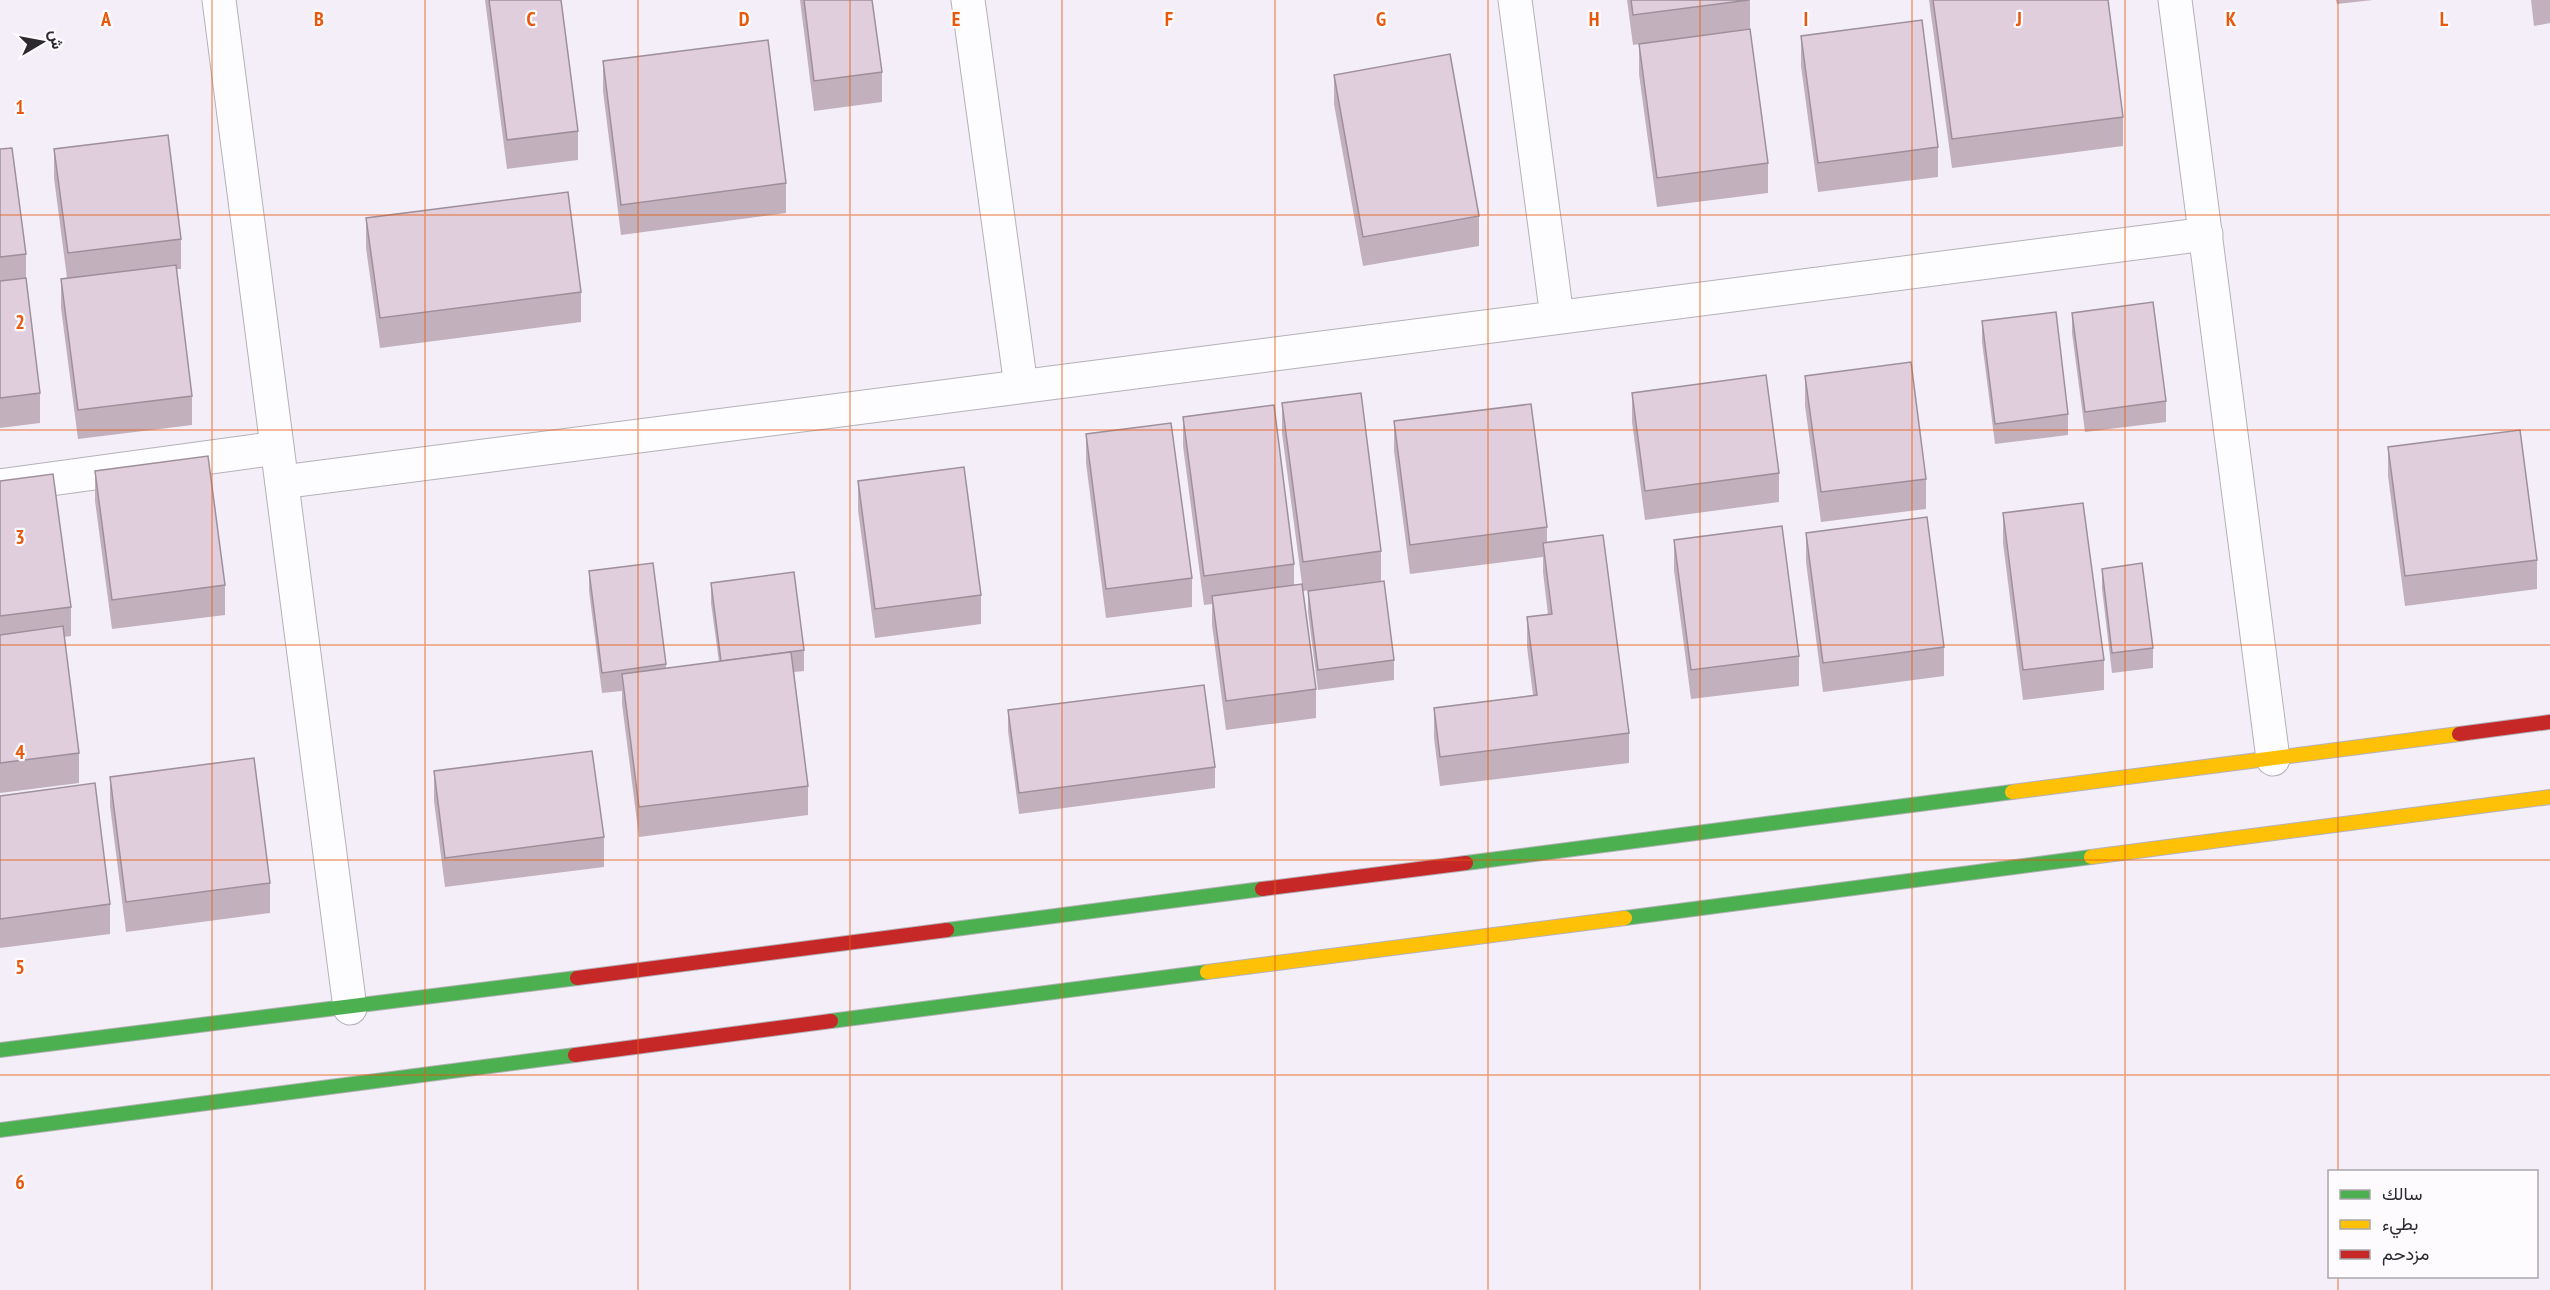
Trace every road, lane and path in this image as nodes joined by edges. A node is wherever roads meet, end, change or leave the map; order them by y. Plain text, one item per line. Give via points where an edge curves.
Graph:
1 (219, 0) edge
2 (968, 0) edge
3 (1515, 0) edge
4 (2175, 0) edge
5 (2206, 234) junction
6 (1557, 317) junction
7 (1021, 386) junction
8 (277, 448) junction
9 (282, 482) junction
10 (0, 486) edge
11 (2550, 722) edge
12 (2273, 759) junction
13 (2550, 797) edge
14 (350, 1008) junction
15 (0, 1050) edge
16 (0, 1130) edge

1 - 8 street
2 - 7 street
3 - 6 street
4 - 5 street
5 - 6 street
5 - 12 street
6 - 7 street
7 - 9 street
8 - 9 street
8 - 10 street
9 - 14 street
11 - 12 street
12 - 14 street
13 - 16 street
14 - 15 street

